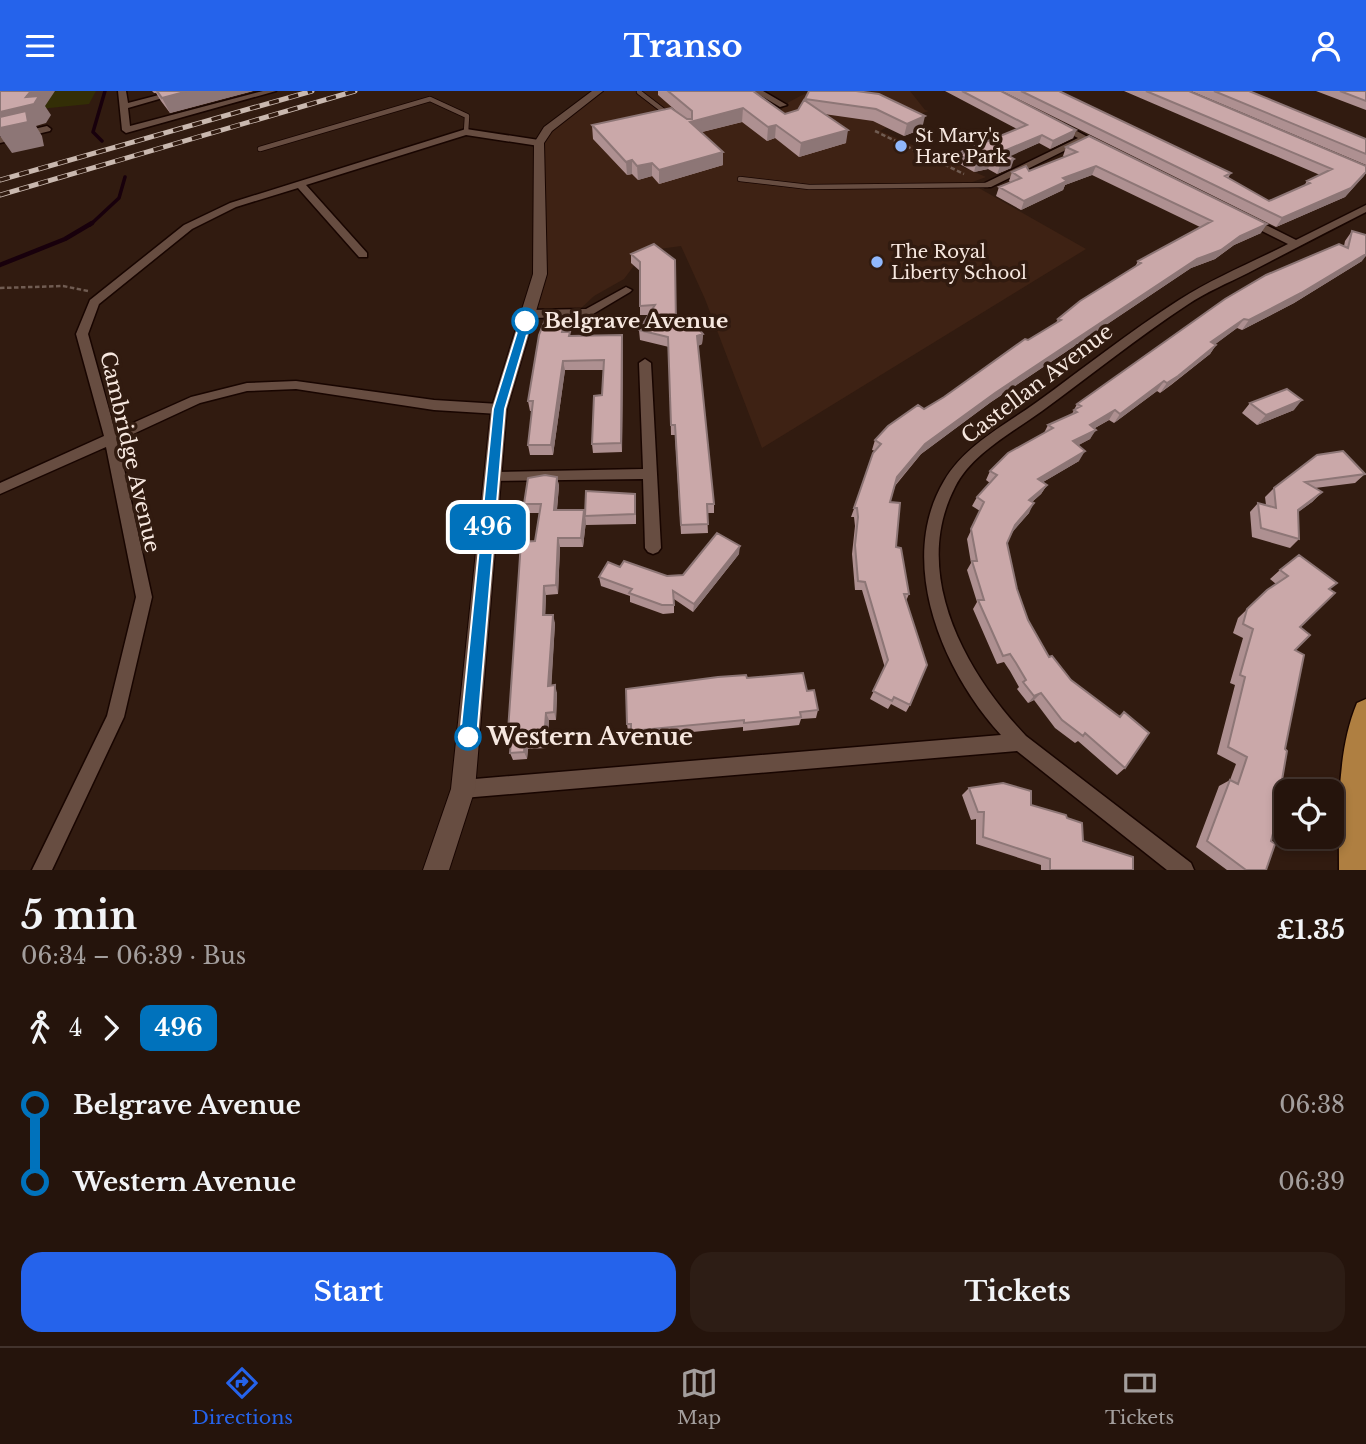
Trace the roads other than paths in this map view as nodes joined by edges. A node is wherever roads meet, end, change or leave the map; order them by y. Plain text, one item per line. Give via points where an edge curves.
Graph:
1 (122, 91) edge
2 (183, 91) edge
3 (272, 91) edge
4 (598, 91) edge
5 (640, 91) edge
6 (757, 91) edge
7 (783, 104) dead end
8 (124, 107) junction
9 (677, 121) edge
10 (1050, 121) edge
11 (47, 129) dead end
12 (466, 132) junction
13 (1086, 138) junction
14 (0, 140) edge
15 (539, 143) junction
16 (260, 149) dead end
17 (1109, 150) edge
18 (740, 179) dead end
19 (300, 184) junction
20 (988, 185) joint
21 (1362, 214) edge
22 (1239, 216) edge
23 (1297, 244) junction
24 (363, 255) dead end
25 (626, 290) dead end
26 (527, 314) junction
27 (645, 363) dead end
28 (499, 409) junction
29 (111, 439) junction
30 (650, 474) junction
31 (493, 477) junction
32 (0, 489) edge
33 (653, 548) dead end
34 (1366, 711) edge
35 (1019, 742) junction
36 (463, 789) junction
37 (42, 870) edge
38 (436, 870) edge
39 (1184, 870) edge
40 (1353, 870) edge

1 - 8 street
2 - 8 street
3 - 8 street via 126,130
4 - 15 street via 548,129
5 - 9 lane
6 - 7 street
10 - 13 street
11 - 14 street
12 - 15 street, Cambridge Avenue
12 - 16 lane via 467,116 430,99
12 - 19 street, Cambridge Avenue
13 - 17 street
13 - 20 street
15 - 26 street via 540,274
18 - 20 lane via 822,187
19 - 24 street
19 - 29 street, Cambridge Avenue via 233,205 188,227 94,302 82,334
21 - 23 street, Castellan Avenue
22 - 23 street
23 - 35 street, Castellan Avenue via 1168,313 982,448 946,489 932,539 934,590 944,625 961,664
25 - 26 street via 588,313
26 - 28 street
27 - 30 street
28 - 29 street via 434,405 296,385 247,387 196,400
28 - 31 street
29 - 32 street
29 - 37 street, Cambridge Avenue via 144,597 115,717
30 - 31 street
30 - 33 street
31 - 36 street
34 - 40 main road via 1357,745
35 - 36 street
35 - 39 street, Castellan Avenue
36 - 38 street

